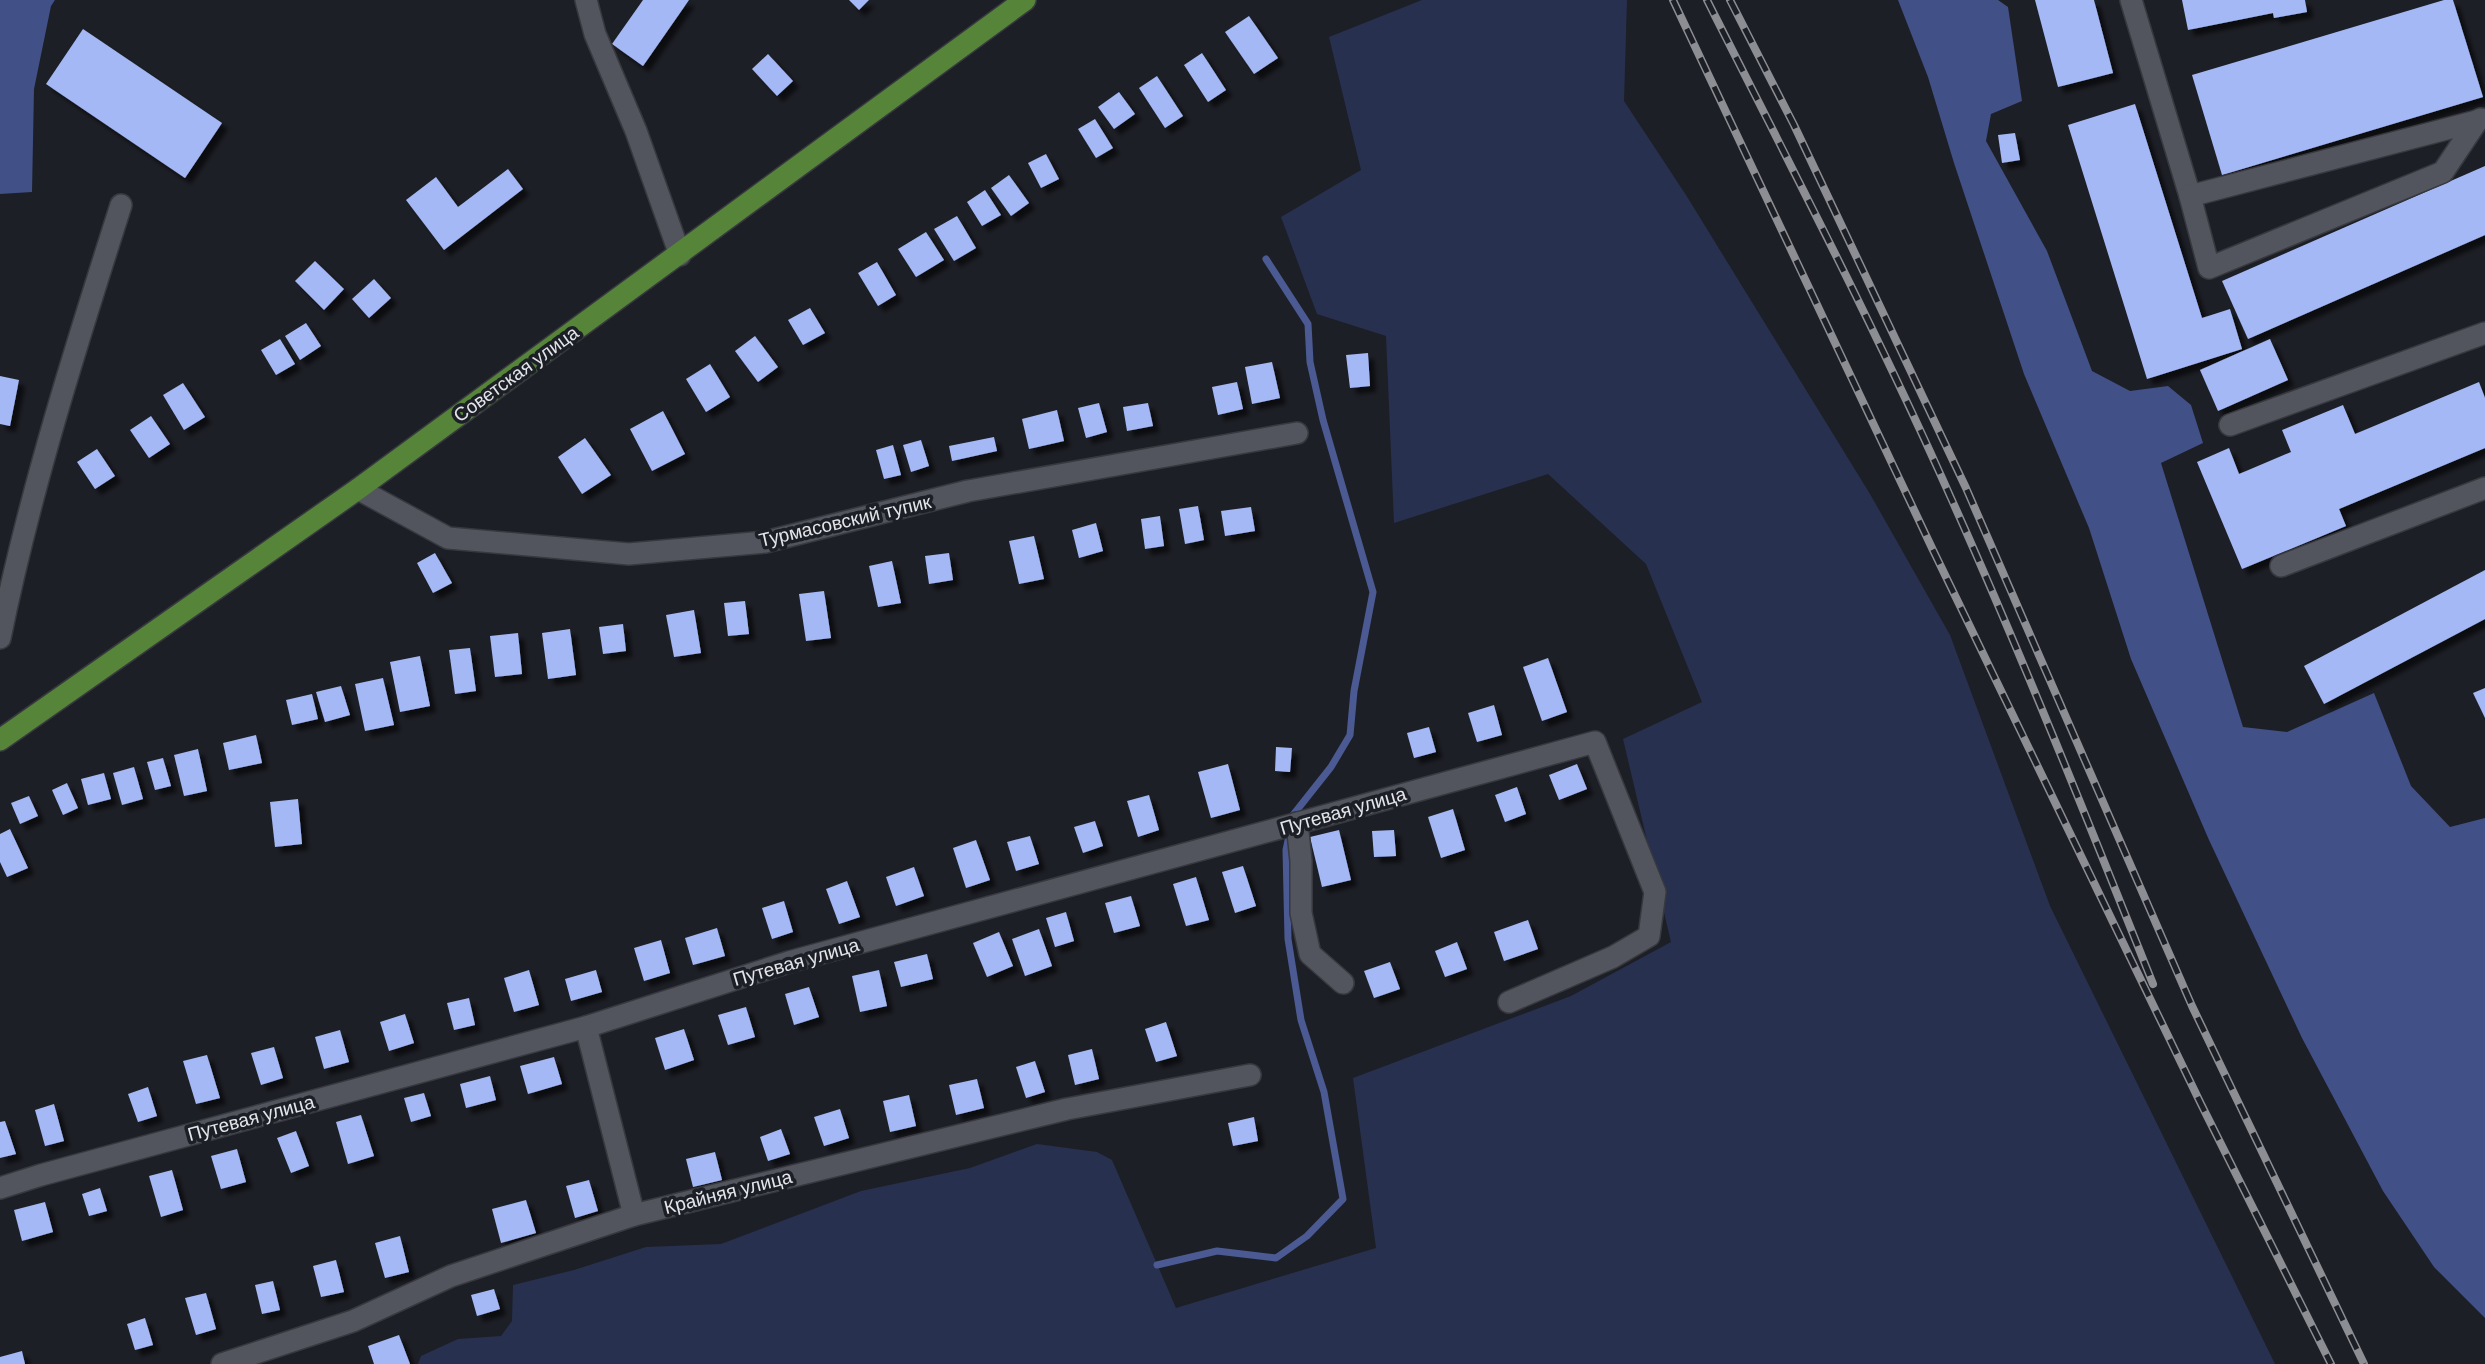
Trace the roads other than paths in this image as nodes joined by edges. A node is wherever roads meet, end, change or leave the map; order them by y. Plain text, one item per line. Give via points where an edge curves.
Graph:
1 (586, 0) edge
2 (1025, 0) edge
3 (2131, 0) edge
4 (2481, 119) edge
5 (2190, 196) junction
6 (121, 205) dead end
7 (680, 255) junction
8 (2485, 333) edge
9 (2230, 425) dead end
10 (1297, 433) dead end
11 (2485, 488) edge
12 (358, 489) junction
13 (2281, 566) dead end
14 (0, 638) edge
15 (0, 740) edge
16 (1289, 826) junction
17 (1343, 983) dead end
18 (1510, 1002) dead end
19 (586, 1027) junction
20 (1250, 1075) dead end
21 (0, 1188) edge
22 (635, 1215) junction
23 (222, 1364) edge

1 - 7 street
2 - 7 main road, Советская улица
3 - 5 street
4 - 5 street
4 - 5 street via 2443,172 2209,268
6 - 14 street via 57,408 17,554
7 - 12 main road, Советская улица
8 - 9 street
10 - 12 street, Турмасовский тупик via 968,491 765,542 629,554 448,538
11 - 13 street
12 - 15 main road, Советская улица
16 - 17 street via 1301,861 1301,913 1310,954
16 - 18 street, Путевая улица via 1595,742 1655,892 1649,936
16 - 19 street, Путевая улица via 789,962
19 - 21 street, Путевая улица
19 - 22 street
20 - 22 street, Крайняя улица via 1067,1109
22 - 23 street, Крайняя улица via 452,1276 353,1321

